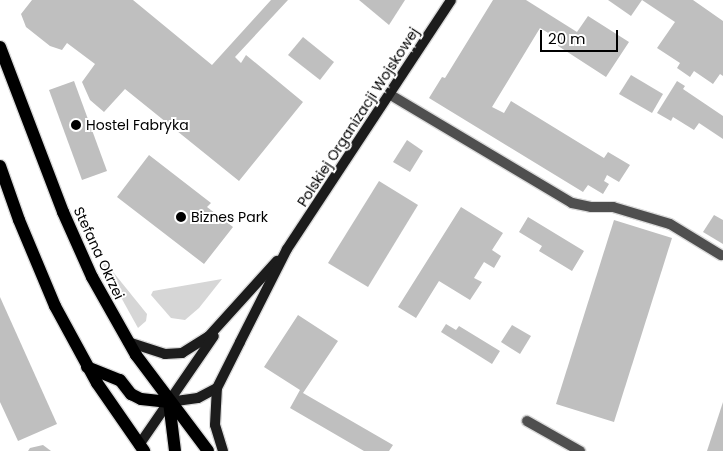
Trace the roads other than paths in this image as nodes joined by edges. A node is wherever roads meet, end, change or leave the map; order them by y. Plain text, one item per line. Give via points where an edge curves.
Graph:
1 (451, 0) edge
2 (0, 47) edge
3 (389, 94) junction
4 (0, 166) edge
5 (287, 249) junction
6 (721, 255) dead end
7 (225, 321) junction
8 (128, 342) junction
9 (87, 366) junction
10 (217, 388) junction
11 (169, 402) junction
12 (528, 421) dead end
13 (141, 448) edge
14 (175, 451) edge
15 (208, 451) edge
16 (223, 451) edge
17 (580, 451) edge

1 - 3 street, Polskiej Organizacji Wojskowej
2 - 8 main road, Stefana Okrzei via 78,248
3 - 5 street, Polskiej Organizacji Wojskowej
3 - 6 lane via 572,203 621,209 670,224
4 - 9 main road via 36,264
5 - 7 street, Polskiej Organizacji Wojskowej
5 - 10 street, Polskiej Organizacji Wojskowej
7 - 8 street, Polskiej Organizacji Wojskowej via 208,337 182,353 160,353
7 - 11 street, Polskiej Organizacji Wojskowej
8 - 11 main road, Stefana Okrzei
9 - 11 main road via 120,380 131,394 141,400
9 - 13 main road
10 - 11 street via 198,398
10 - 16 street, Polskiej Organizacji Wojskowej via 216,425
11 - 13 street, Polskiej Organizacji Wojskowej
11 - 14 main road
11 - 15 main road, Stefana Okrzei
12 - 17 lane

